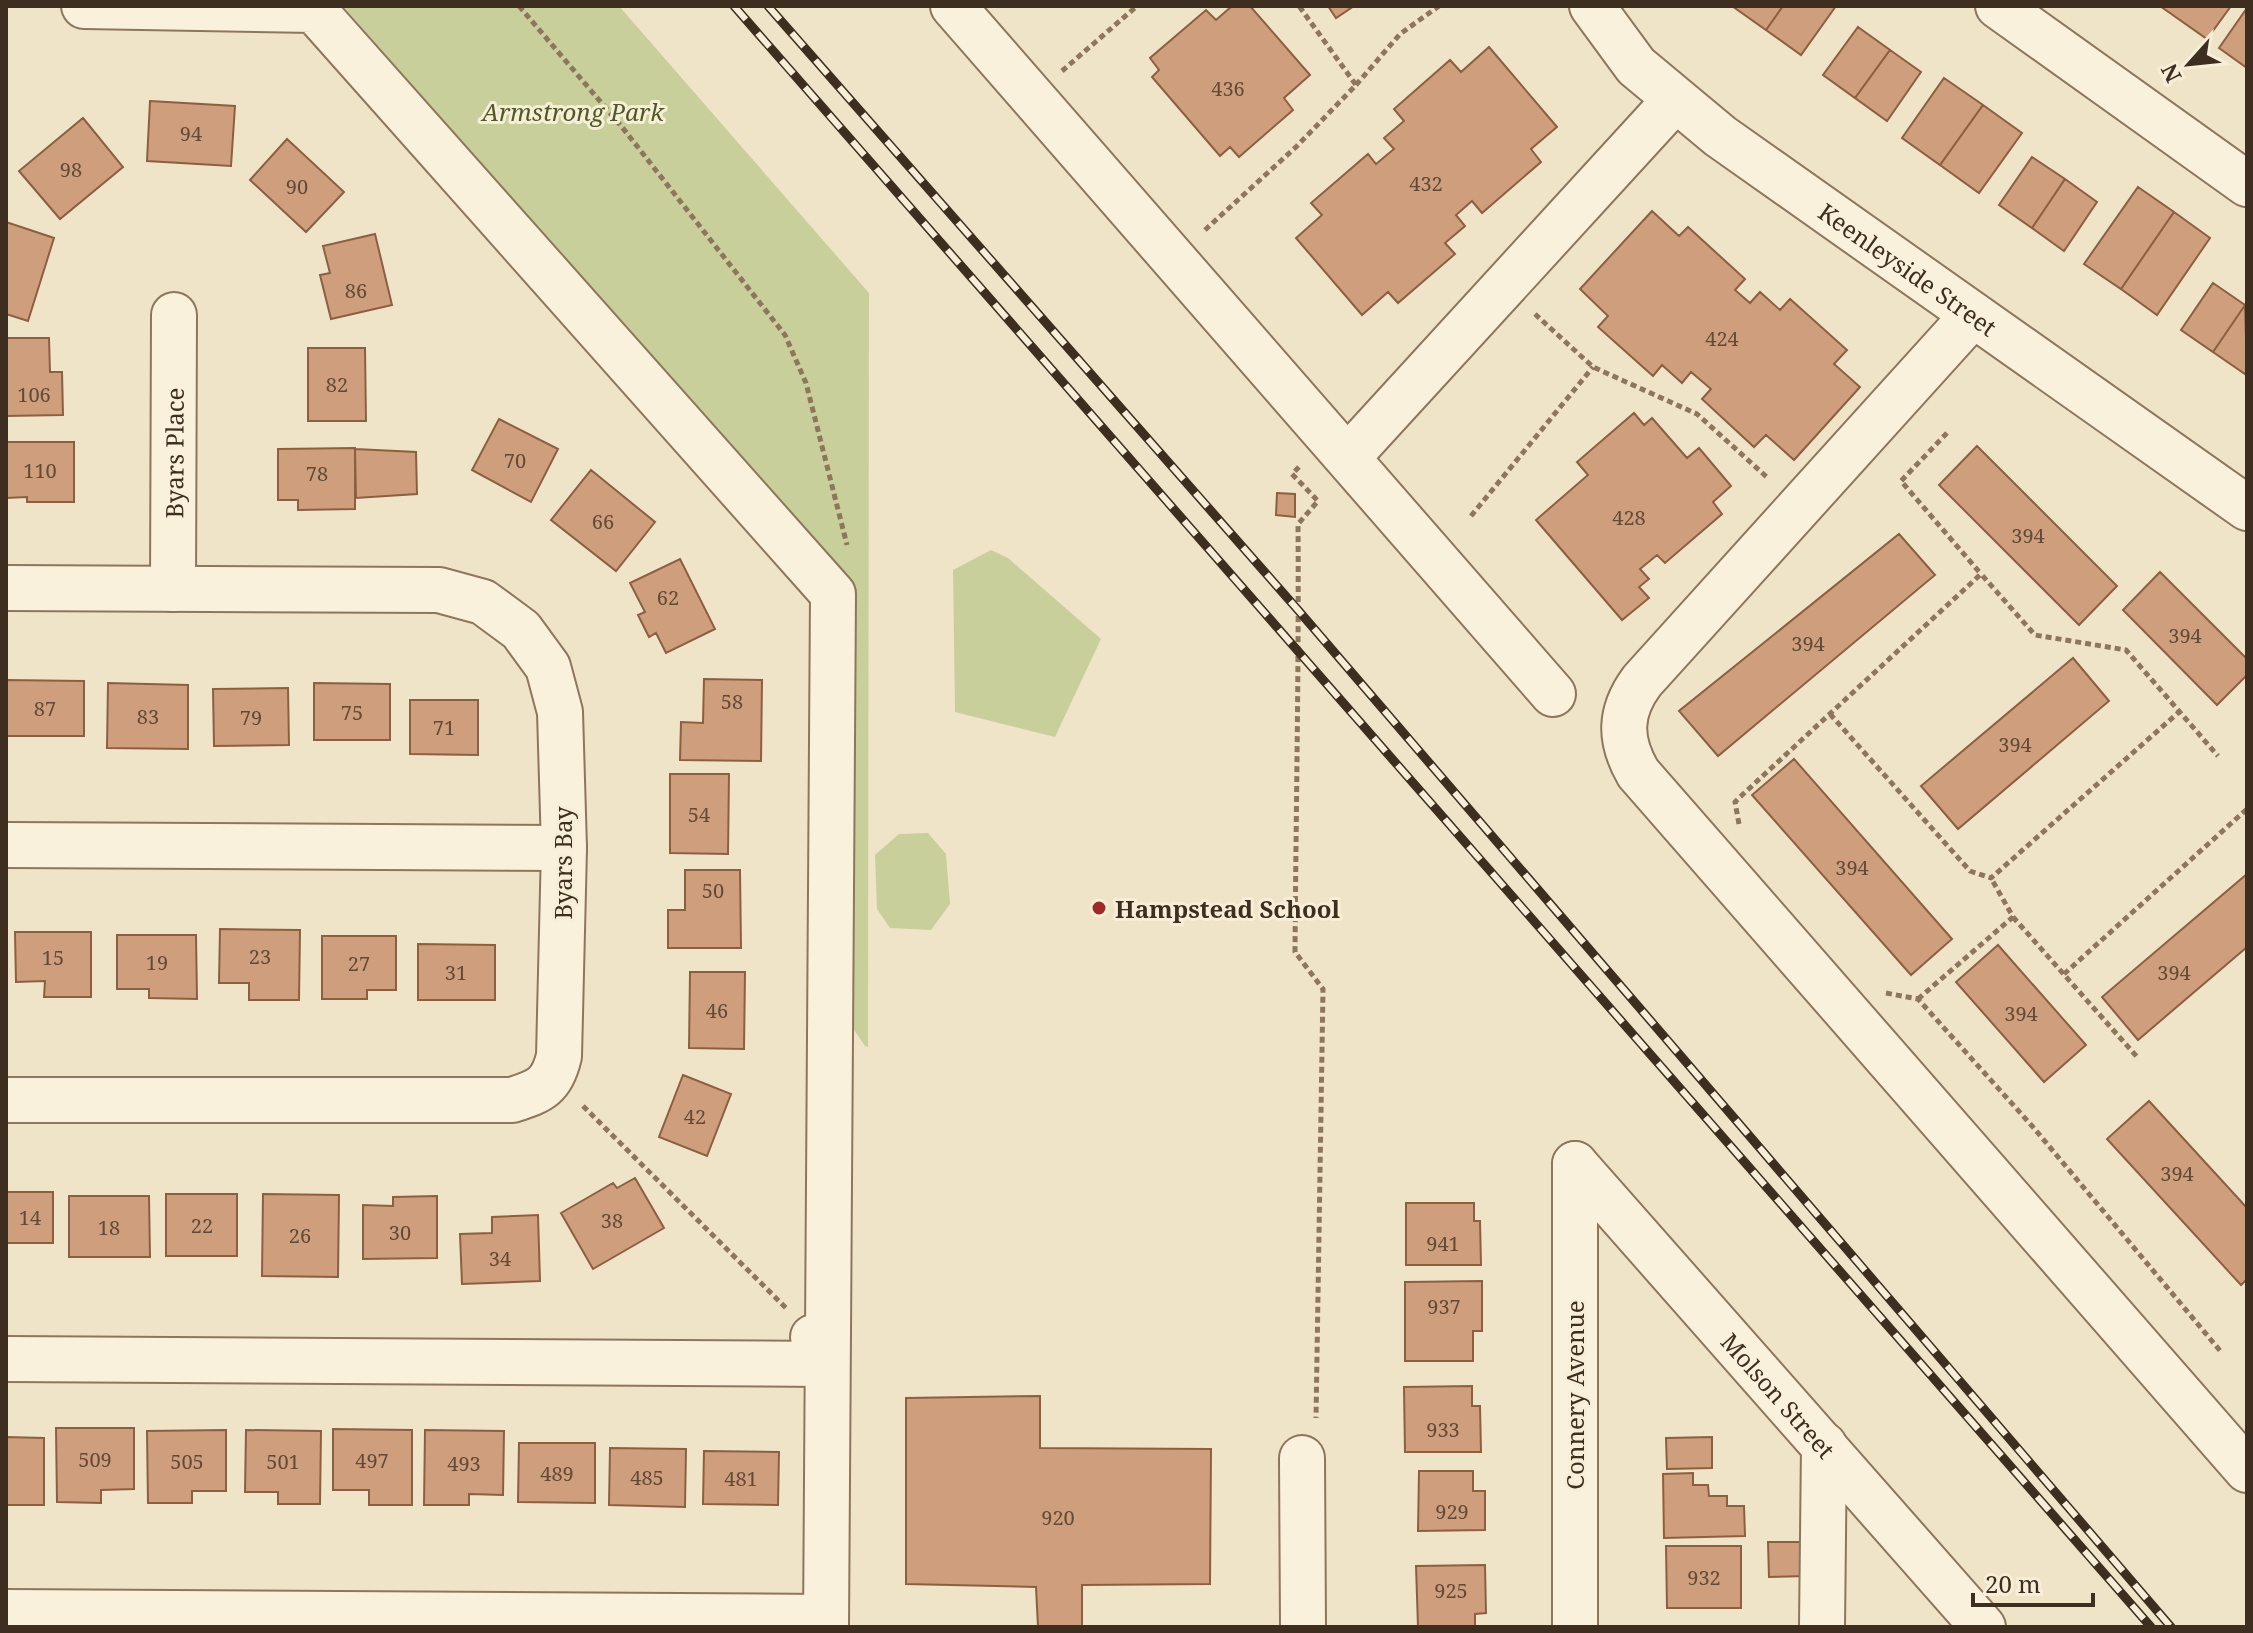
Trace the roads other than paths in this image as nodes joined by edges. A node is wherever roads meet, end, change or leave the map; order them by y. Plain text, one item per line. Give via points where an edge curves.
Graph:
1 (84, 6) edge
2 (953, 6) edge
3 (1592, 6) edge
4 (1998, 6) edge
5 (1674, 101) junction
6 (2247, 184) edge
7 (174, 315) dead end
8 (1973, 315) junction
9 (1348, 457) junction
10 (2247, 508) edge
11 (6, 588) edge
12 (173, 589) junction
13 (1553, 694) dead end
14 (6, 845) edge
15 (564, 848) junction
16 (6, 1100) edge
17 (1575, 1164) joint
18 (818, 1349) junction
19 (6, 1359) edge
20 (1309, 1443) road end
21 (1824, 1445) junction
22 (2247, 1470) edge
23 (6, 1612) edge
24 (826, 1622) edge
25 (1303, 1627) edge
26 (1575, 1627) edge
27 (1822, 1627) edge
28 (1983, 1627) edge

1 - 18 street via 314,10 833,594
2 - 9 street
3 - 5 street, Keenleyside Street via 1636,66
4 - 6 street
5 - 8 street, Keenleyside Street
5 - 9 street
7 - 12 street, Byars Place
8 - 10 street, Keenleyside Street
8 - 22 street via 1642,681 1624,717 1625,747 1638,773
9 - 13 street
11 - 12 street, Byars Bay
12 - 15 street, Byars Bay via 439,590 483,602 521,630 548,667 560,712
14 - 15 street
15 - 16 street, Byars Bay via 559,1056 554,1077 535,1093 512,1100
17 - 21 street, Molson Street
17 - 26 street, Connery Avenue
18 - 19 street
18 - 24 street
20 - 25 street
21 - 27 street
21 - 28 street, Molson Street
23 - 24 street

